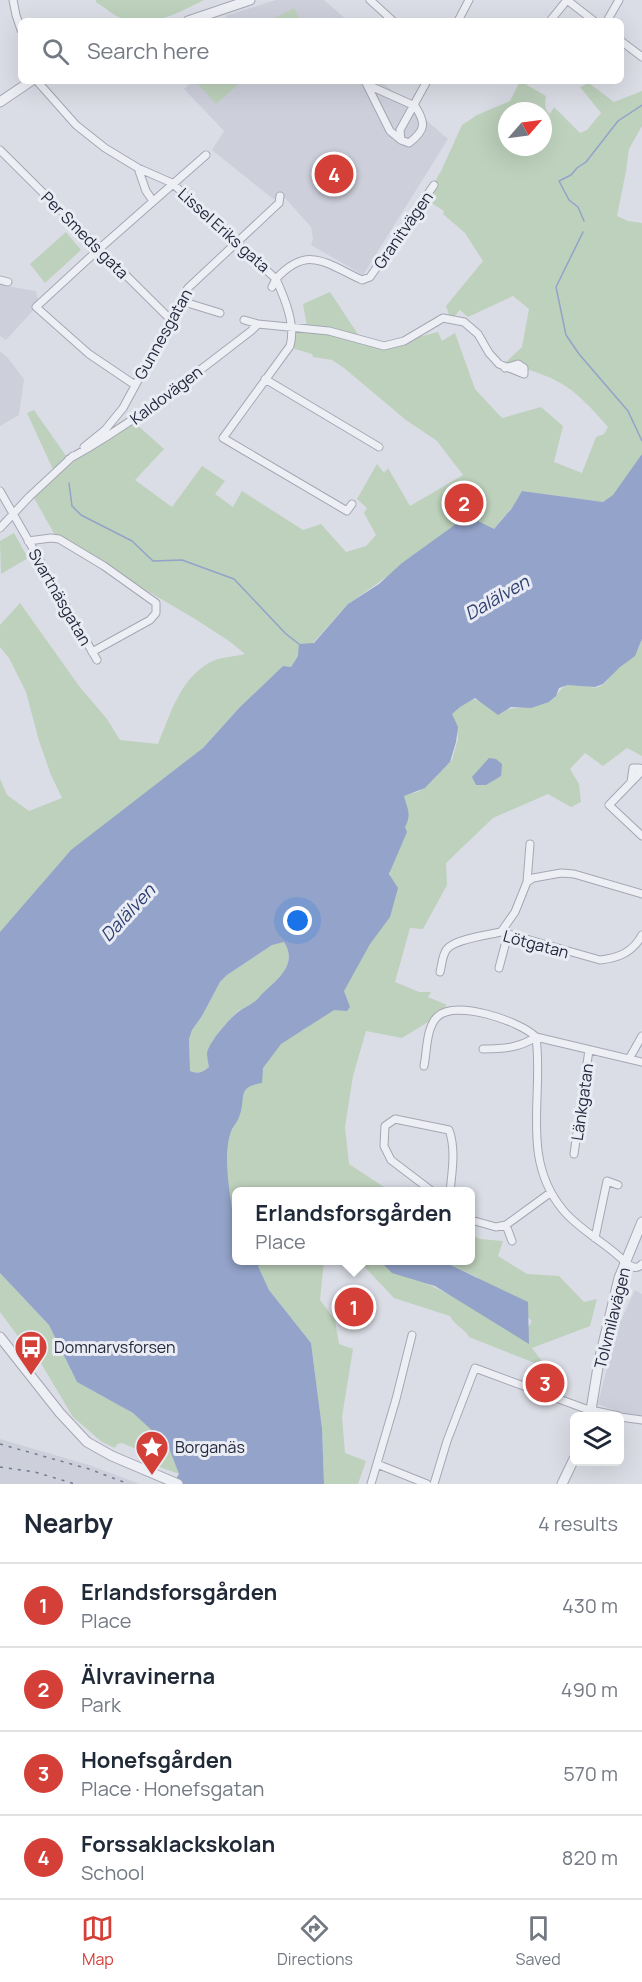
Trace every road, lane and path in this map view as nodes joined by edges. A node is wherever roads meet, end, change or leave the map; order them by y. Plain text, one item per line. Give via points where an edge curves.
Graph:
1 (14, 0) edge
2 (250, 0) edge
3 (469, 0) edge
4 (567, 0) edge
5 (619, 0) edge
6 (372, 1) edge
7 (197, 18) edge
8 (390, 18) edge
9 (460, 18) edge
10 (552, 18) edge
11 (590, 18) edge
12 (609, 18) edge
13 (18, 21) edge
14 (624, 43) edge
15 (642, 57) edge
16 (27, 84) edge
17 (40, 84) edge
18 (366, 84) edge
19 (368, 84) edge
20 (426, 84) edge
21 (0, 102) edge
22 (415, 106) junction
23 (401, 140) junction
24 (0, 150) edge
25 (206, 155) dead end
26 (138, 168) junction
27 (172, 183) junction
28 (434, 185) dead end
29 (280, 196) dead end
30 (153, 201) junction
31 (237, 242) junction
32 (99, 249) junction
33 (276, 279) junction
34 (272, 287) dead end
35 (181, 302) junction
36 (220, 313) dead end
37 (170, 319) junction
38 (244, 320) dead end
39 (258, 324) junction
40 (291, 327) junction
41 (524, 375) dead end
42 (265, 379) junction
43 (135, 385) junction
44 (379, 447) dead end
45 (69, 459) junction
46 (0, 491) edge
47 (352, 504) dead end
48 (12, 514) junction
49 (0, 528) edge
50 (28, 541) junction
51 (92, 652) junction
52 (97, 660) dead end
53 (642, 771) edge
54 (642, 836) edge
55 (530, 844) dead end
56 (527, 882) junction
57 (642, 894) edge
58 (505, 933) junction
59 (642, 935) edge
60 (499, 968) dead end
61 (440, 972) dead end
62 (642, 1036) edge
63 (536, 1037) junction
64 (483, 1049) dead end
65 (589, 1050) junction
66 (629, 1059) junction
67 (642, 1062) edge
68 (424, 1066) dead end
69 (574, 1154) dead end
70 (618, 1185) dead end
71 (428, 1187) edge
72 (450, 1187) edge
73 (550, 1193) junction
74 (475, 1221) edge
75 (642, 1222) edge
76 (506, 1224) junction
77 (595, 1238) junction
78 (512, 1241) dead end
79 (626, 1263) junction
80 (642, 1264) edge
81 (412, 1335) dead end
82 (0, 1337) edge
83 (588, 1412) edge
84 (591, 1412) edge
85 (624, 1418) edge
86 (642, 1420) edge
87 (377, 1464) junction
88 (571, 1466) edge
89 (174, 1483) edge
90 (371, 1484) edge
91 (427, 1484) edge
92 (434, 1484) edge
93 (562, 1484) edge

1 - 13 street
2 - 7 street
3 - 9 street
4 - 10 street
4 - 11 street
5 - 12 street
6 - 8 street
14 - 15 street
16 - 21 street
17 - 26 street, Lissel Eriks gata via 76,125
18 - 23 street via 390,131
19 - 22 street
20 - 22 street
22 - 23 street via 400,130
22 - 23 street via 423,126 420,135 409,143
24 - 32 street, Per Smeds gata
25 - 27 street
26 - 27 street, Lissel Eriks gata
26 - 30 street, Lissel Eriks gata
27 - 30 street
27 - 31 street, Lissel Eriks gata
28 - 33 street, Granitvägen via 370,277 362,280 315,259 303,259
29 - 31 street, Gunnesgatan via 279,203
30 - 32 street
31 - 33 street, Lissel Eriks gata
31 - 35 street, Gunnesgatan via 200,274
32 - 37 street, Per Smeds gata
32 - 43 street via 36,307 89,354
33 - 34 street, Granitvägen
33 - 40 street
35 - 36 street
35 - 37 street, Gunnesgatan
37 - 43 street, Gunnesgatan
38 - 39 street
39 - 40 street
39 - 45 street, Kaldovägen via 134,420
40 - 41 street via 329,331 384,346 404,341 443,318 464,322 505,368 518,364 524,368
40 - 42 street via 290,346
42 - 44 street
42 - 47 street via 223,438 346,511
43 - 45 street, Gunnesgatan via 105,430
45 - 48 street
46 - 48 street, Svartnäsgatan
48 - 49 street
48 - 50 street, Svartnäsgatan
50 - 51 street, Svartnäsgatan
50 - 51 street, Svartnäsgatan via 59,539 156,603 156,613 150,620
51 - 52 street, Svartnäsgatan
53 - 54 street via 609,805
55 - 56 street
56 - 57 street via 561,873 574,874
56 - 58 street
58 - 59 street, Lötgatan via 600,960 624,954 637,945
58 - 60 street
58 - 61 street, Lötgatan via 452,945 444,954
62 - 66 street
63 - 64 street via 506,1049
63 - 65 street
63 - 68 street via 529,1029 508,1020 449,1010 433,1023
63 - 73 street via 535,1124 542,1173
65 - 66 street
65 - 69 street, Länkgatan
66 - 67 street
70 - 77 street via 607,1181
71 - 72 street via 392,1160 384,1146 385,1126 395,1119 449,1130 453,1167
73 - 76 street
73 - 77 street via 564,1212
74 - 76 street via 496,1227
75 - 79 street, Tolvmilavägen
76 - 78 street
77 - 79 street
79 - 80 street via 633,1268
79 - 84 street, Tolvmilavägen via 599,1361
81 - 87 street
82 - 89 street via 87,1442
83 - 92 street via 475,1368
85 - 86 street
87 - 90 street
87 - 91 street
88 - 93 street

